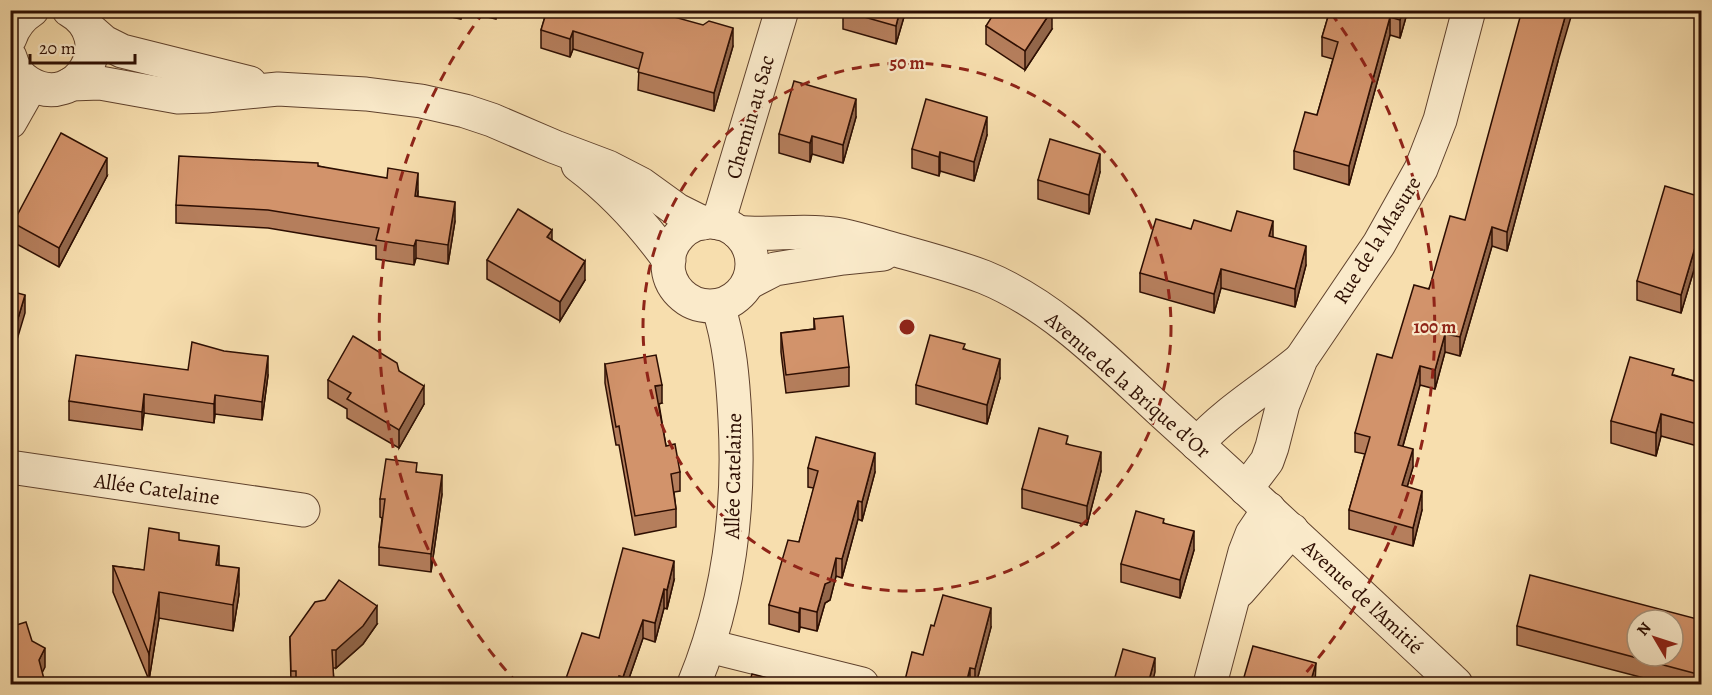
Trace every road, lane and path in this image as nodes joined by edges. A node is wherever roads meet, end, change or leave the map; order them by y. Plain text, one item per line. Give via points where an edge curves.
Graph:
1 (782, 10) edge
2 (1469, 10) edge
3 (29, 11) edge
4 (79, 19) edge
5 (10, 38) edge
6 (10, 57) edge
7 (71, 84) junction
8 (31, 85) junction
9 (278, 88) junction
10 (10, 122) edge
11 (555, 147) junction
12 (719, 226) junction
13 (909, 253) junction
14 (669, 260) junction
15 (748, 283) junction
16 (718, 306) junction
17 (1301, 359) junction
18 (1197, 444) junction
19 (10, 468) edge
20 (303, 510) dead end
21 (1269, 510) junction
22 (709, 646) junction
23 (694, 684) edge
24 (862, 684) edge
25 (1210, 684) edge
26 (1456, 684) edge

1 - 12 street, Chemin au Sac
2 - 17 street, Rue de la Masure via 1440,120 1421,169 1379,244
3 - 5 street via 14,27
4 - 7 street via 93,49 83,75
4 - 9 street, Avenue de la Brique d'Or via 104,42 122,51
6 - 8 street via 19,75
7 - 8 street, Avenue de la Brique d'Or via 51,90
7 - 9 street, Avenue de la Brique d'Or via 100,83 192,97
8 - 10 street
9 - 11 street, Avenue de la Brique d'Or via 421,101 465,111
11 - 12 street, Avenue de la Brique d'Or via 624,174 677,210
11 - 14 street, Avenue de la Brique d'Or via 633,214
12 - 13 street, Avenue de la Brique d'Or via 759,235 842,235
12 - 14 street via 688,228 673,245
12 - 15 street via 746,242 752,270
13 - 15 street, Avenue de la Brique d'Or via 775,269
13 - 18 street, Avenue de la Brique d'Or via 986,278 1031,303 1080,339
14 - 16 street via 670,276 682,295 695,303
15 - 16 street via 732,300
16 - 22 street, Allée Catelaine via 733,380 736,492 732,548
17 - 18 street, Rue de la Masure via 1217,422
17 - 21 street, Rue de la Masure via 1267,461
18 - 21 street, Avenue de la Brique d'Or
19 - 20 street, Allée Catelaine
21 - 25 street, Rue de la Masure via 1246,582 1233,600
21 - 26 street, Avenue de l'Amitié
22 - 23 street, Allée Catelaine
22 - 24 street

